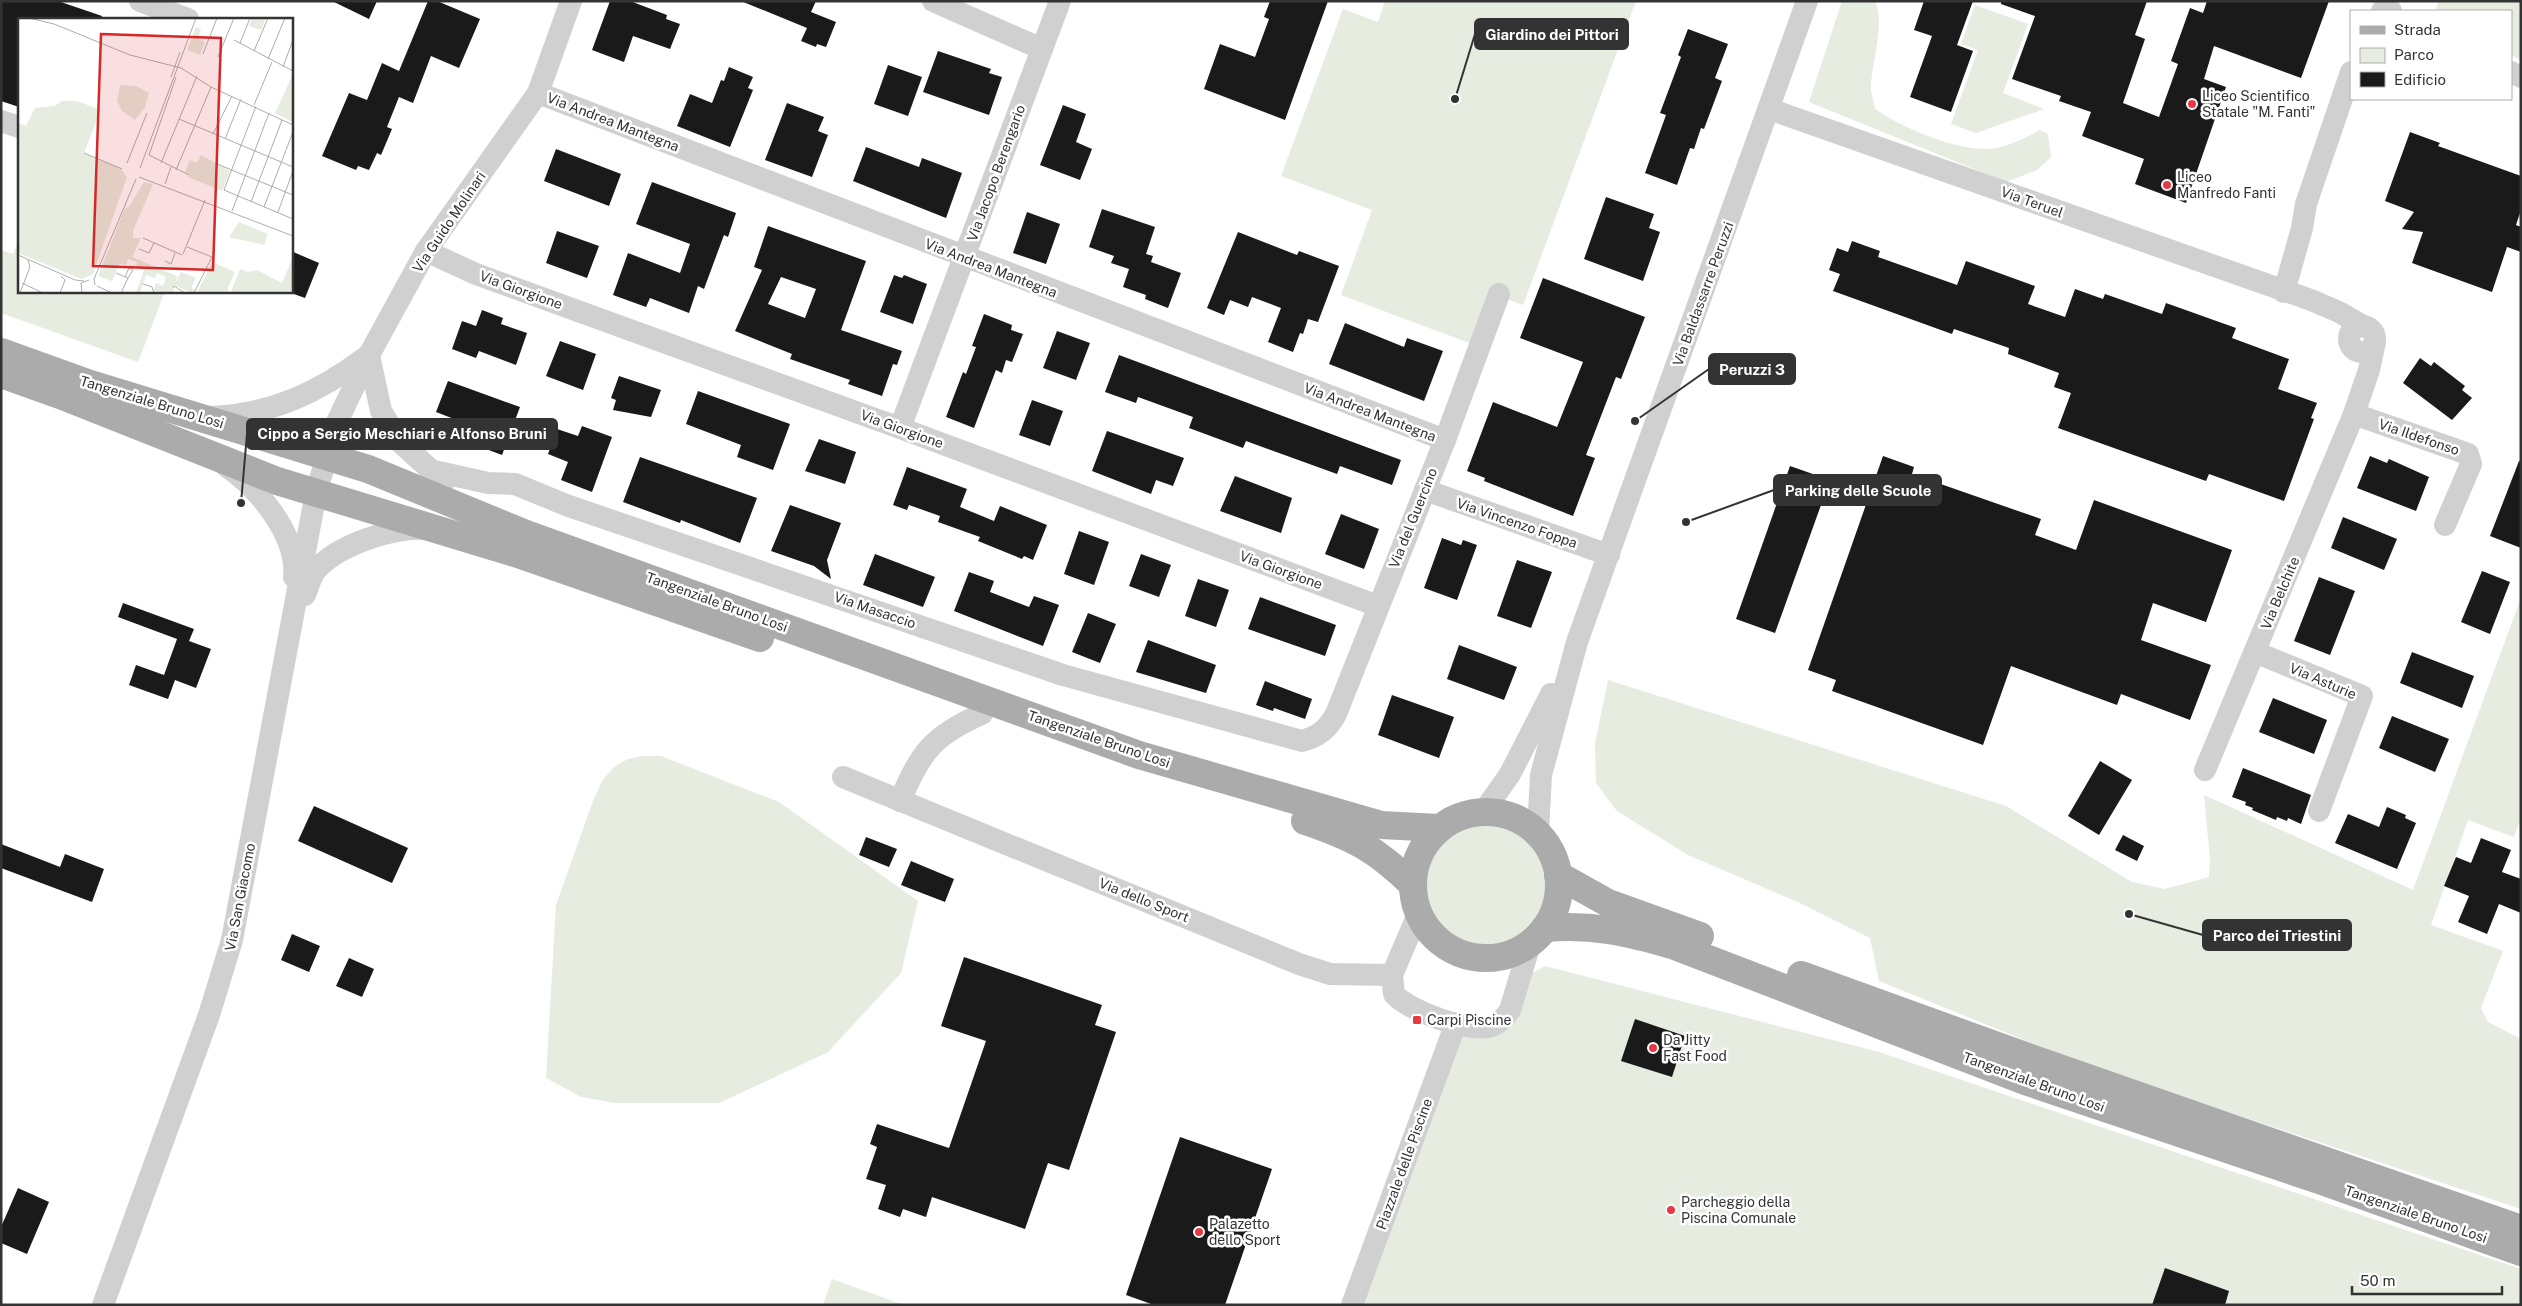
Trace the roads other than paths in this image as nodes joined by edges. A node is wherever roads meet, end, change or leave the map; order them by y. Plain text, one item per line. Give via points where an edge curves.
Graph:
1 (140, 1) edge
2 (571, 1) edge
3 (933, 1) edge
4 (1060, 1) edge
5 (1807, 1) edge
6 (185, 18) edge
7 (1042, 49) junction
8 (2350, 75) edge
9 (538, 93) junction
10 (1769, 109) junction
11 (1, 121) edge
12 (18, 128) edge
13 (426, 251) junction
14 (964, 258) junction
15 (2290, 293) junction
16 (1499, 294) dead end
17 (1, 352) edge
18 (369, 355) junction
19 (1, 374) edge
20 (2354, 414) junction
21 (198, 417) junction
22 (900, 428) junction
23 (1445, 440) junction
24 (208, 453) junction
25 (434, 471) junction
26 (322, 474) junction
27 (1424, 490) junction
28 (470, 511) junction
29 (2445, 525) dead end
30 (434, 529) junction
31 (1609, 555) junction
32 (1378, 606) junction
33 (290, 632) junction
34 (1577, 642) junction
35 (2255, 652) junction
36 (982, 714) junction
37 (1317, 737) joint
38 (2205, 770) dead end
39 (844, 777) dead end
40 (900, 801) junction
41 (1484, 811) junction
42 (2319, 811) dead end
43 (1439, 828) junction
44 (1538, 834) junction
45 (1558, 875) junction
46 (1413, 885) junction
47 (1418, 914) junction
48 (1538, 936) junction
49 (1392, 975) junction
50 (1456, 1023) junction
51 (2521, 1229) edge
52 (2521, 1252) edge
53 (103, 1305) edge
54 (1352, 1305) edge

1 - 6 street
2 - 9 street, Via Guido Molinari
3 - 7 street
4 - 7 street, Via Jacopo Berengario
5 - 10 street, Via Baldassarre Peruzzi
7 - 14 street, Via Jacopo Berengario
8 - 15 street via 2306,204
9 - 13 street, Via Guido Molinari
9 - 14 street, Via Andrea Mantegna
10 - 15 street, Via Teruel
10 - 31 street, Via Baldassarre Peruzzi
11 - 12 street
13 - 18 street, Via Guido Molinari
13 - 22 street, Via Giorgione via 476,274
14 - 22 street, Via Jacopo Berengario
14 - 23 street, Via Andrea Mantegna
15 - 20 street, Via Belchite via 2362,340
16 - 23 street, Via del Guercino
17 - 21 main road, Tangenziale Bruno Losi via 90,384
18 - 21 street via 326,384 273,408 234,416
18 - 25 street via 381,411 398,441
18 - 26 street, Via Guido Molinari via 337,422
19 - 24 main road, Tangenziale Bruno Losi
20 - 29 street, Via Ildefonso via 2468,454 2471,464
20 - 35 street, Via Belchite
21 - 26 main road, Tangenziale Bruno Losi
22 - 32 street, Via Giorgione
23 - 27 street, Via del Guercino
24 - 26 main road, Tangenziale Bruno Losi via 277,481
24 - 33 street via 243,478 268,505 288,541 295,569
25 - 28 street
25 - 37 street, Via Masaccio via 488,483 515,484 566,505 1063,675 1279,736 1302,741
26 - 28 main road, Tangenziale Bruno Losi via 368,469
26 - 30 main road, Tangenziale Bruno Losi
26 - 33 street, Via San Giacomo
27 - 31 street, Via Vincenzo Foppa
27 - 32 street, Via del Guercino
28 - 43 main road, Tangenziale Bruno Losi via 1138,755 1381,825
30 - 33 street via 408,528 382,535 354,544 334,556 315,570
30 - 36 main road, Tangenziale Bruno Losi via 518,554
31 - 34 street, Via Baldassarre Peruzzi
32 - 37 street, Via del Guercino via 1336,714 1328,728
33 - 53 street, Via San Giacomo via 232,940 209,1015
34 - 41 street, Via Baldassarre Peruzzi via 1510,774
34 - 44 street, Via Baldassarre Peruzzi via 1541,775
35 - 38 street, Via Belchite
35 - 42 street, Via Asturie via 2362,696
36 - 40 street via 942,735 926,751 912,772
36 - 46 main road, Tangenziale Bruno Losi via 1132,767 1261,805 1337,832 1372,849
39 - 40 street, Via dello Sport
40 - 49 street, Via dello Sport via 1300,964 1330,974
41 - 43 main road via 1462,815
41 - 44 main road via 1507,814 1528,824
43 - 46 main road via 1422,848 1414,869
44 - 45 main road via 1558,867
45 - 48 main road via 1555,910
45 - 51 main road, Tangenziale Bruno Losi via 1608,903 1798,974
46 - 47 main road
47 - 48 main road via 1431,933 1448,948 1469,956 1491,958 1513,953
47 - 49 street
48 - 50 street via 1504,1018 1484,1028 1472,1029
48 - 52 main road, Tangenziale Bruno Losi via 1575,926 1628,932 1672,945 2025,1081
49 - 50 street via 1394,994 1408,1007
50 - 54 street, Piazzale delle Piscine

